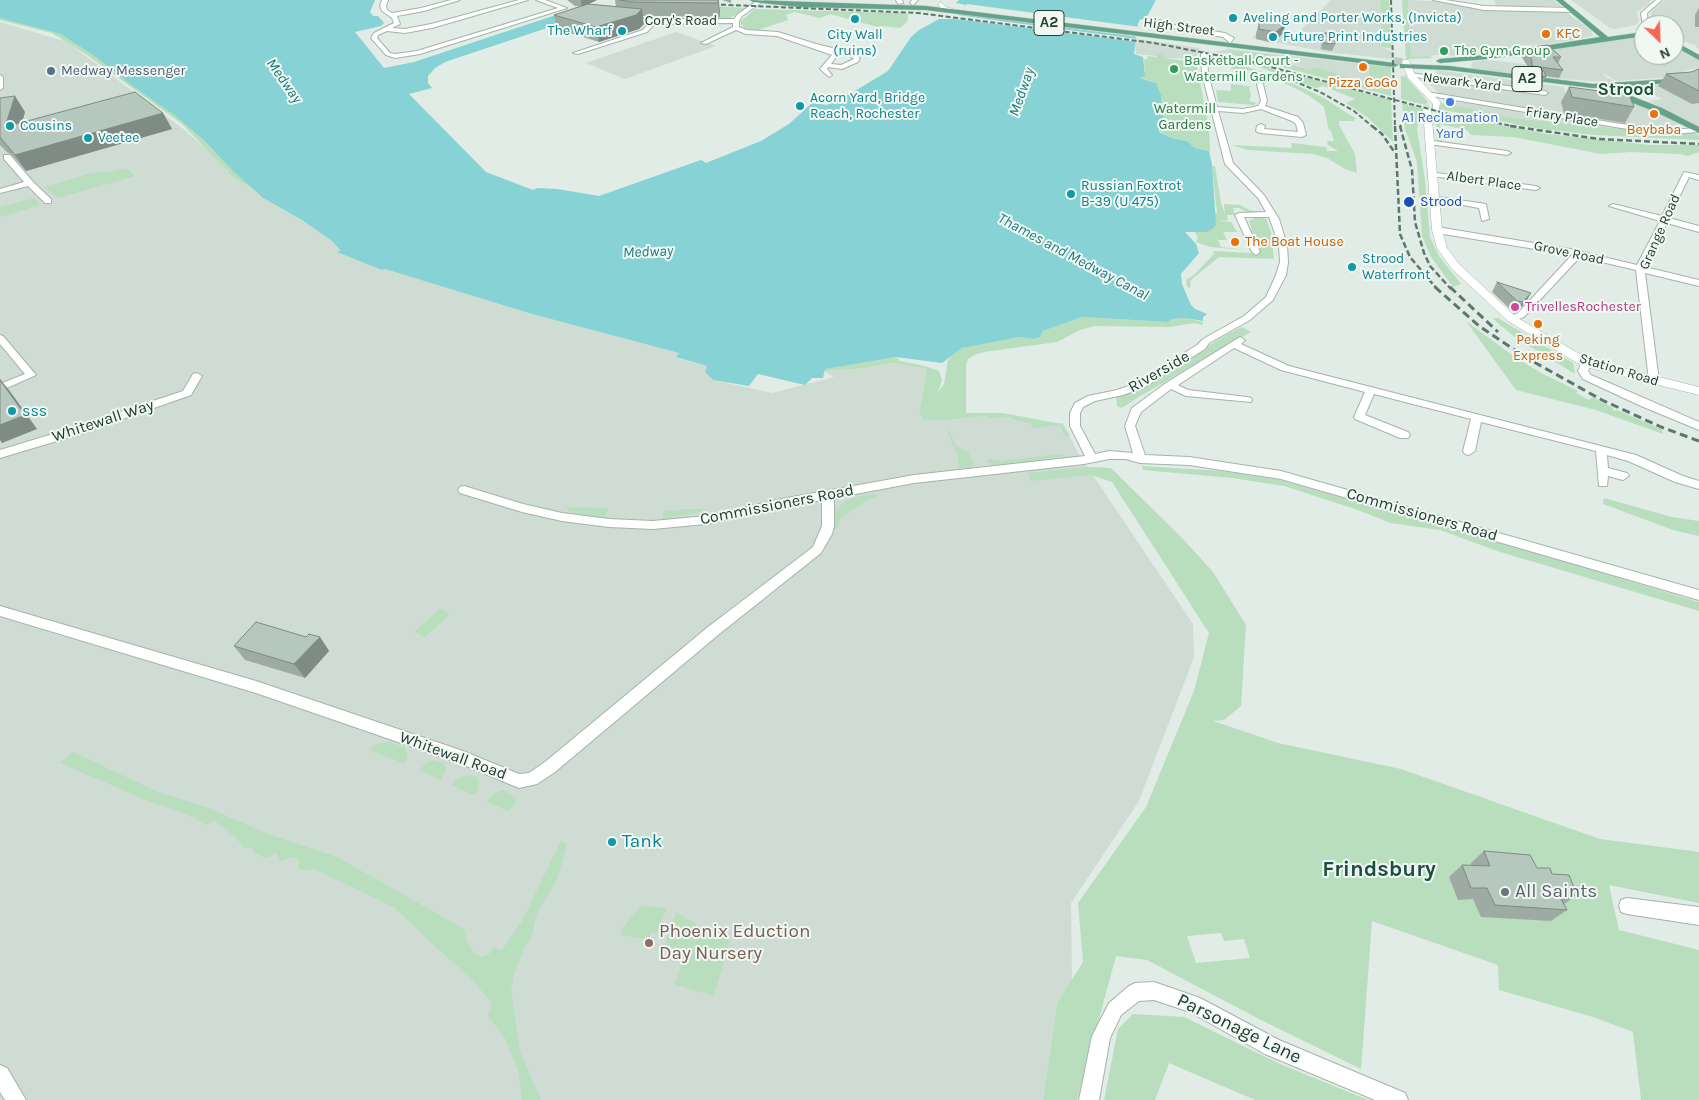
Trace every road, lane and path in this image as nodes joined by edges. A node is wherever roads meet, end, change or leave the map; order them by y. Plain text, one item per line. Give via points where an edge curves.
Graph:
1 (385, 0) edge
2 (457, 0) edge
3 (525, 0) edge
4 (539, 0) edge
5 (758, 0) edge
6 (781, 0) edge
7 (1436, 0) edge
8 (1559, 0) edge
9 (1659, 0) edge
10 (803, 1) edge
11 (900, 2) edge
12 (914, 2) edge
13 (943, 2) edge
14 (926, 6) junction
15 (563, 8) junction
16 (573, 9) edge
17 (962, 9) junction
18 (1570, 9) junction
19 (391, 15) junction
20 (1644, 15) edge
21 (622, 19) edge
22 (736, 20) junction
23 (653, 22) junction
24 (1160, 22) dead end
25 (736, 28) junction
26 (388, 30) junction
27 (1598, 30) junction
28 (1139, 32) junction
29 (1172, 33) junction
30 (1627, 35) junction
31 (1634, 35) edge
32 (1230, 41) junction
33 (1587, 42) junction
34 (704, 43) dead end
35 (814, 46) junction
36 (1206, 49) junction
37 (1258, 49) junction
38 (1684, 49) edge
39 (576, 53) dead end
40 (1476, 58) junction
41 (1699, 58) edge
42 (1405, 64) junction
43 (826, 65) junction
44 (1467, 71) junction
45 (829, 75) dead end
46 (1699, 75) edge
47 (0, 77) edge
48 (1413, 77) junction
49 (1250, 83) dead end
50 (1260, 84) junction
51 (1271, 85) dead end
52 (0, 88) edge
53 (1613, 89) junction
54 (1545, 93) dead end
55 (1430, 106) junction
56 (1261, 107) junction
57 (1213, 109) junction
58 (1261, 126) dead end
59 (1699, 130) edge
60 (1302, 135) junction
61 (1313, 136) dead end
62 (1429, 142) junction
63 (1507, 153) dead end
64 (7, 157) edge
65 (1432, 174) junction
66 (1699, 178) edge
67 (29, 183) junction
68 (1536, 188) dead end
69 (0, 191) edge
70 (1434, 198) junction
71 (48, 201) dead end
72 (1613, 206) dead end
73 (1272, 214) junction
74 (1485, 219) dead end
75 (1664, 220) junction
76 (1699, 229) edge
77 (1437, 230) junction
78 (1256, 252) dead end
79 (1578, 254) junction
80 (1640, 269) junction
81 (1699, 284) edge
82 (1512, 319) junction
83 (0, 338) edge
84 (1586, 363) junction
85 (197, 376) dead end
86 (1654, 381) junction
87 (1170, 386) junction
88 (0, 388) edge
89 (1371, 390) junction
90 (1699, 391) edge
91 (1247, 400) dead end
92 (1477, 417) junction
93 (1699, 426) edge
94 (1404, 435) dead end
95 (1601, 449) junction
96 (1469, 451) dead end
97 (0, 454) edge
98 (1092, 459) junction
99 (1140, 459) junction
100 (1678, 466) dead end
101 (1602, 470) junction
102 (1623, 476) dead end
103 (1679, 479) junction
104 (1603, 483) dead end
105 (1699, 485) edge
106 (464, 490) dead end
107 (828, 495) junction
108 (1699, 595) edge
109 (0, 611) edge
110 (1627, 906) dead end
111 (1699, 916) edge
112 (0, 1075) edge
113 (16, 1100) edge
114 (1089, 1100) edge
115 (1398, 1100) edge

1 - 19 street via 385,11
2 - 19 street
3 - 26 street via 432,26
4 - 15 street
5 - 14 main road, A2 via 812,5
5 - 22 street
6 - 10 main road, A2
7 - 18 street via 1483,8
8 - 18 main road
9 - 20 street
10 - 11 main road, A2
11 - 12 main road, A2
12 - 14 main road, A2
13 - 14 main road
13 - 17 main road via 943,8
14 - 17 main road, A2
15 - 16 street
15 - 26 street via 403,56 390,55 374,38
17 - 28 main road, High Street / A2
18 - 27 main road
19 - 26 street via 397,24
21 - 23 street, Cory's Road
22 - 23 street, Cory's Road
22 - 25 street
23 - 39 street via 644,31
24 - 32 street via 1225,35 1231,38
25 - 34 street
25 - 35 street via 778,34
27 - 30 main road via 1610,35
27 - 33 main road via 1604,38
28 - 29 main road, High Street / A2
28 - 36 main road, High Street / A2
29 - 32 main road, High Street / A2
29 - 36 main road, A2 via 1202,39
30 - 31 main road, A2
30 - 33 main road, A2
32 - 36 main road, A2
32 - 37 main road, A2
32 - 42 main road, High Street / A2
33 - 40 main road, A2
35 - 43 street via 836,54
35 - 43 street via 858,59 842,67
36 - 37 main road, High Street / A2
36 - 57 street via 1205,74
37 - 42 main road, High Street / A2
38 - 41 main road
40 - 42 main road, A2
40 - 44 main road, A2 via 1458,63
42 - 44 main road, High Street / A2
42 - 48 main road
43 - 45 street via 823,70
44 - 53 main road, High Street / A2
46 - 53 main road
47 - 52 street
48 - 54 street, Newark Yard
48 - 55 main road
49 - 50 street
50 - 51 street
50 - 56 street via 1264,100
53 - 59 main road
55 - 59 street, Friary Place via 1669,132
55 - 62 main road, Station Road
56 - 57 street via 1243,111
56 - 60 street via 1296,120
57 - 73 street via 1230,166 1258,194
58 - 60 street via 1260,131
60 - 61 street
62 - 63 street
62 - 65 main road, Station Road
64 - 67 street
65 - 68 street, Albert Place
65 - 70 main road, Station Road
66 - 75 street, Grange Road via 1687,174
67 - 69 street
67 - 71 street
70 - 74 street via 1483,206
70 - 77 main road, Station Road
72 - 75 street
73 - 78 street via 1238,211
73 - 98 street, Riverside via 1283,242 1284,265 1274,292 1244,320 1206,341 1141,386 1092,398 1079,405 1075,424
75 - 76 street
75 - 80 street, Grange Road
77 - 79 street, Grove Road
77 - 82 main road, Station Road via 1442,248 1452,262
79 - 80 street, Grove Road
79 - 82 street via 1524,311
80 - 81 street, Grove Road
80 - 86 street, Grange Road
82 - 84 main road, Station Road
83 - 88 street via 31,375
84 - 86 main road, Station Road
84 - 93 street via 1583,372 1587,377
85 - 97 street, Whitewall Way via 187,393
86 - 90 main road, Station Road
87 - 89 street via 1238,342 1282,367
87 - 91 street via 1186,393
87 - 99 street via 1142,405 1132,417 1131,430
89 - 92 street
89 - 94 street via 1359,417
92 - 95 street
92 - 96 street
95 - 101 street
95 - 103 street via 1632,458
98 - 99 street, Commissioners Road via 1117,463
98 - 107 street, Commissioners Road via 914,479
99 - 108 street, Commissioners Road via 1189,461 1282,475
100 - 103 street
101 - 102 street
101 - 104 street
103 - 105 street
106 - 107 street, Commissioners Road via 562,517 653,525 706,520
107 - 109 street, Whitewall Road via 828,526 817,550 712,632 550,767 520,781 463,758 256,687
110 - 111 street
112 - 113 street
114 - 115 street, Parsonage Lane via 1101,1036 1115,1009 1135,992 1154,991 1194,1004 1272,1047

